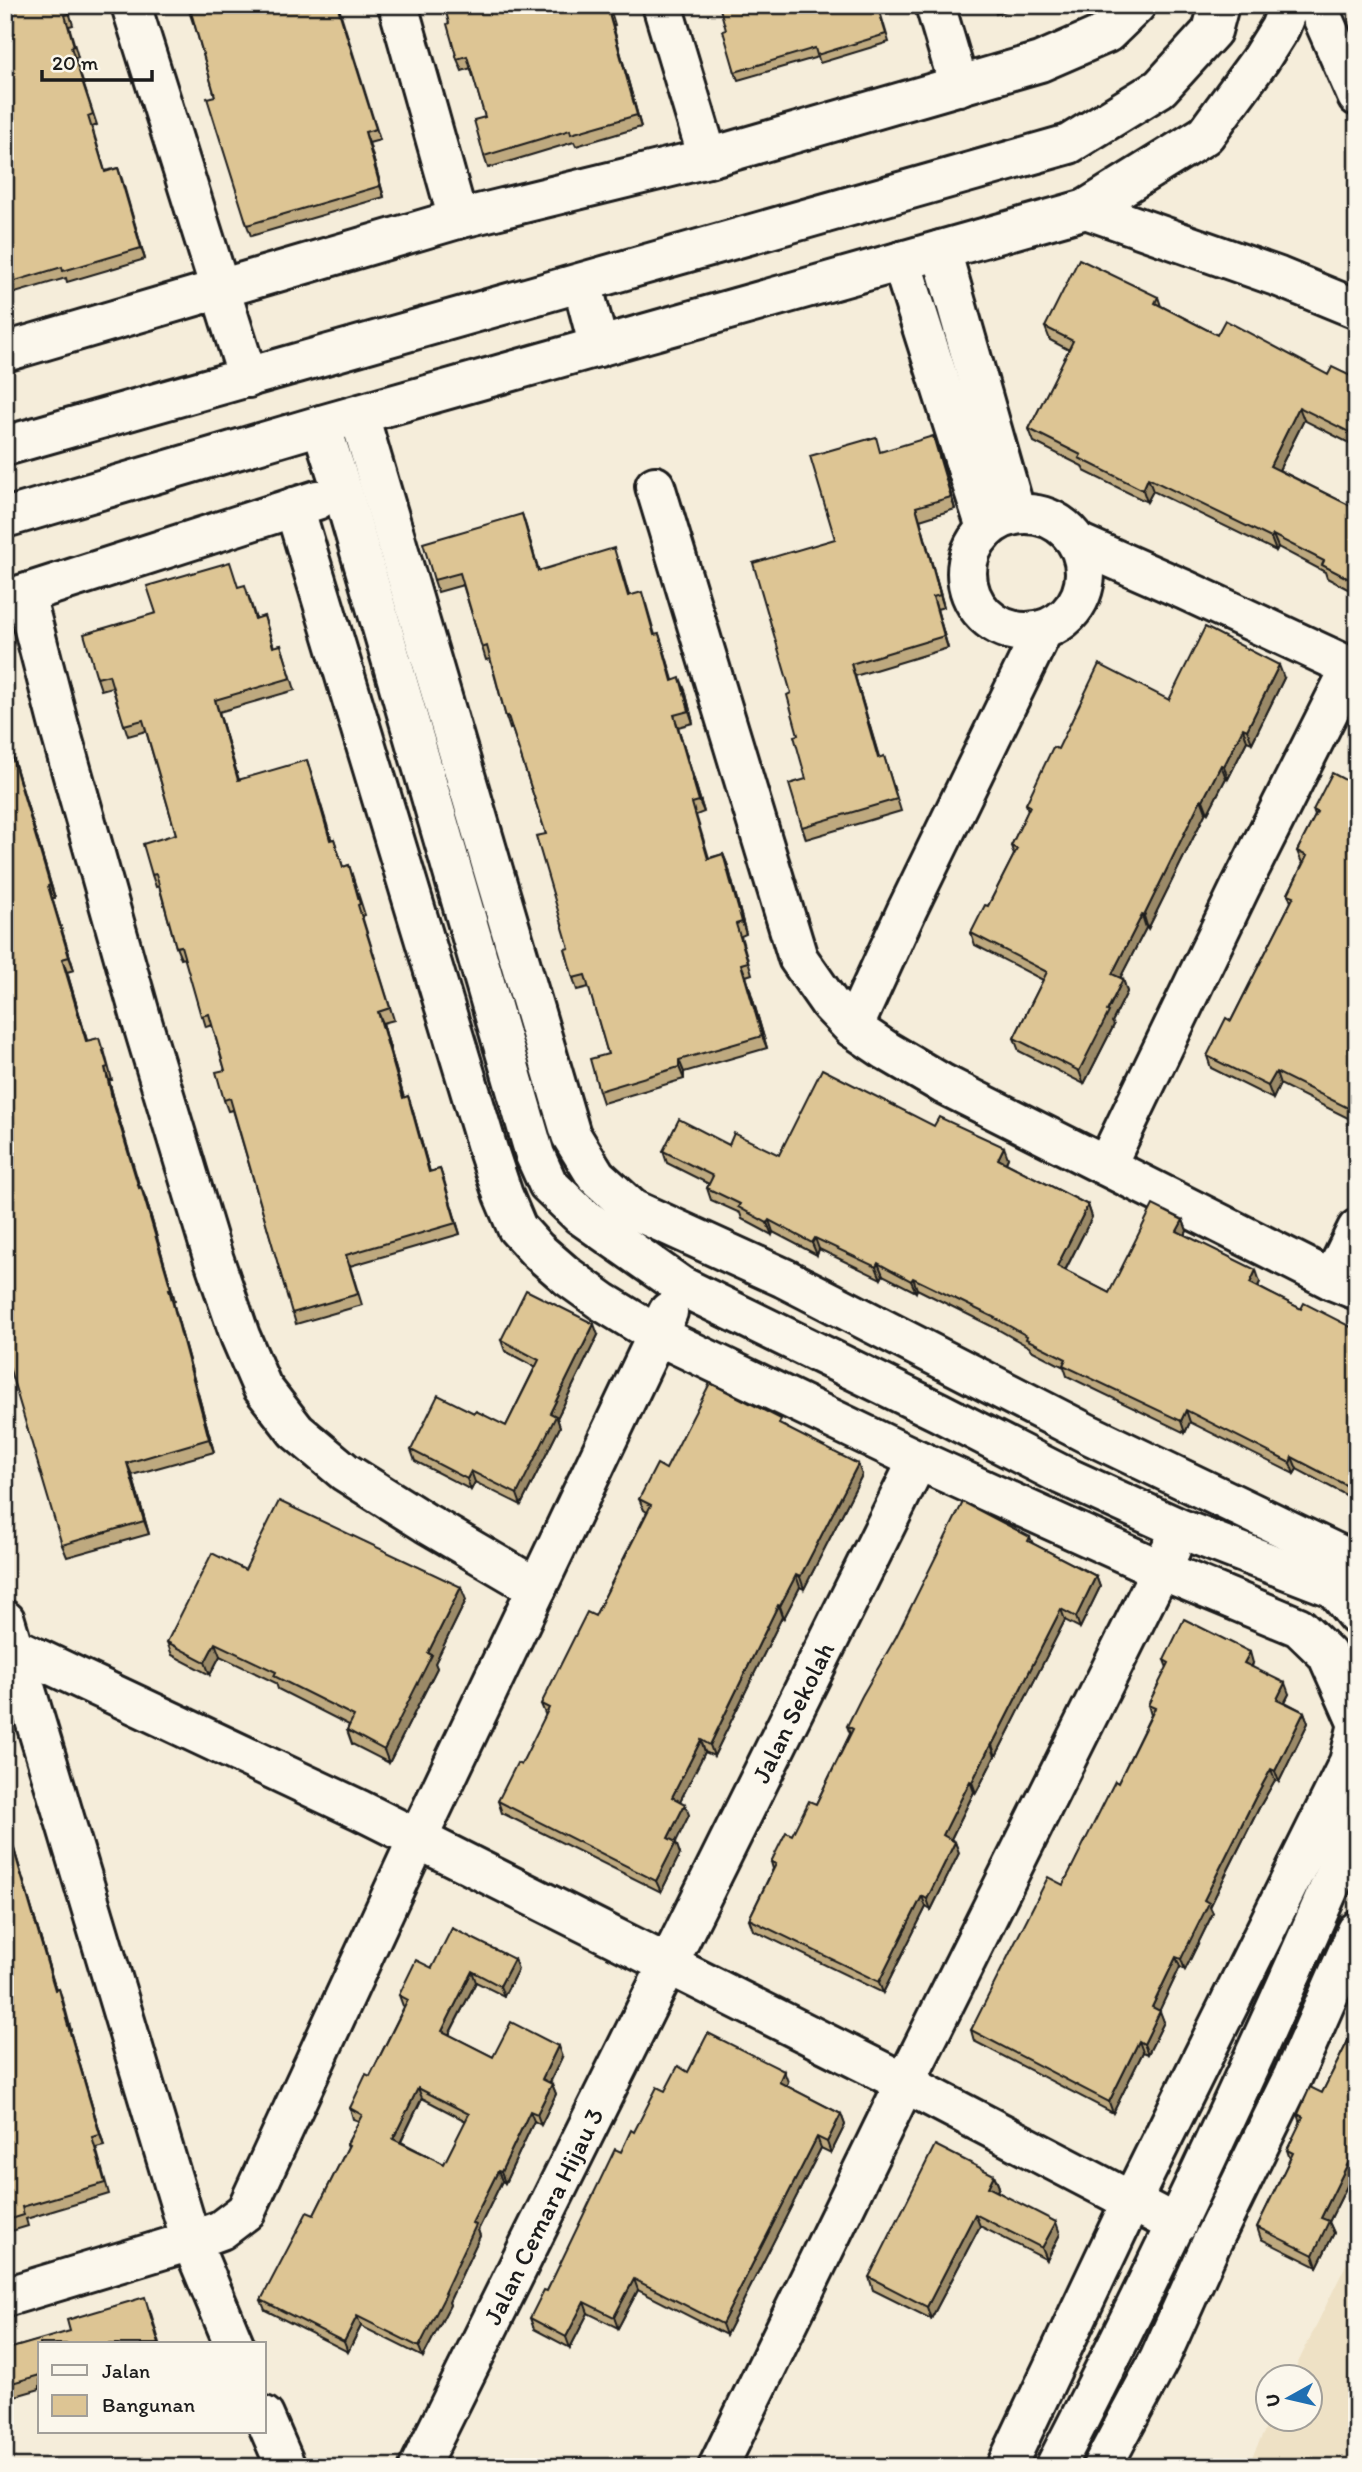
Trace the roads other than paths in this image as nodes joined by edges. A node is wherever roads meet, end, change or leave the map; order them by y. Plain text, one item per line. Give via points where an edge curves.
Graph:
1 (131, 5) edge
2 (398, 5) edge
3 (662, 5) edge
4 (935, 5) edge
5 (1136, 5) edge
6 (1219, 5) edge
7 (1289, 5) edge
8 (1317, 5) edge
9 (959, 86) junction
10 (1357, 96) edge
11 (708, 158) junction
12 (1086, 209) junction
13 (458, 219) junction
14 (941, 250) junction
15 (901, 261) junction
16 (582, 283) junction
17 (220, 289) junction
18 (1357, 309) edge
19 (599, 346) junction
20 (5, 352) edge
21 (248, 378) junction
22 (359, 415) junction
23 (321, 425) junction
24 (5, 446) edge
25 (379, 482) junction
26 (655, 486) dead end
27 (343, 493) junction
28 (294, 507) junction
29 (5, 518) edge
30 (1001, 521) junction
31 (1078, 543) junction
32 (15, 597) edge
33 (1043, 631) junction
34 (1354, 668) edge
35 (465, 773) junction
36 (427, 780) junction
37 (853, 1028) junction
38 (508, 1059) junction
39 (467, 1076) junction
40 (1106, 1166) junction
41 (1357, 1229) edge
42 (709, 1245) junction
43 (1344, 1285) edge
44 (681, 1286) junction
45 (657, 1335) junction
46 (1086, 1433) junction
47 (918, 1460) junction
48 (1062, 1475) junction
49 (1181, 1529) junction
50 (1357, 1563) edge
51 (1159, 1569) junction
52 (537, 1588) junction
53 (1357, 1616) edge
54 (8, 1639) edge
55 (1357, 1722) edge
56 (1357, 1728) edge
57 (1357, 1824) edge
58 (417, 1840) junction
59 (1312, 1929) junction
60 (1353, 1941) edge
61 (668, 1965) junction
62 (905, 2083) junction
63 (1132, 2200) junction
64 (1177, 2225) junction
65 (191, 2241) junction
66 (5, 2297) edge
67 (233, 2342) edge
68 (266, 2421) edge
69 (286, 2467) edge
70 (419, 2467) edge
71 (718, 2467) edge
72 (1006, 2467) edge
73 (1055, 2467) edge
74 (1102, 2467) edge

1 - 17 street
2 - 13 street
3 - 11 street
4 - 9 street
5 - 9 street via 1107,33 1040,62
6 - 16 street via 1212,31 1160,88 1069,144
7 - 12 street via 1260,61 1205,135
8 - 10 street
9 - 11 street
11 - 13 street
12 - 14 street
12 - 18 street
13 - 17 street
14 - 15 street
14 - 30 street
15 - 19 street
15 - 30 street
16 - 19 street
16 - 21 street
17 - 20 street
17 - 21 street
19 - 22 street
21 - 24 street
22 - 23 street
22 - 25 street
23 - 27 street
23 - 29 street
25 - 27 street
25 - 35 street
26 - 37 street via 798,958
27 - 28 street
27 - 36 street
28 - 32 street
28 - 39 street
30 - 31 street via 1052,519
30 - 33 street via 971,550 967,576 974,602 992,622 1017,632
31 - 33 street via 1086,569 1081,596 1066,617
31 - 34 street
32 - 52 street via 59,726 212,1254 262,1387 296,1431 345,1472
33 - 37 street
34 - 40 street via 1240,888
35 - 36 street
35 - 42 street via 576,1144 596,1177 632,1209
36 - 38 street
37 - 40 street via 943,1084
38 - 39 street
38 - 44 street via 548,1184 580,1215
39 - 45 street via 517,1228 567,1276
40 - 43 street
41 - 43 street
42 - 44 street
42 - 46 street via 784,1278
44 - 45 street
44 - 48 street
45 - 47 street
45 - 52 street
46 - 48 street
46 - 50 street
47 - 51 street
47 - 61 street, Jalan Sekolah
48 - 49 street
49 - 51 street
49 - 53 street via 1334,1588
51 - 55 street via 1298,1626 1327,1654
51 - 62 street
52 - 58 street
54 - 58 street
54 - 65 street
56 - 63 street via 1349,1762
57 - 59 street
58 - 61 street
58 - 65 street via 246,2211 222,2230
59 - 60 street
59 - 64 street
60 - 74 street via 1159,2360
61 - 62 street
61 - 70 street, Jalan Cemara Hijau 3
62 - 63 street
62 - 71 street
63 - 64 street
63 - 72 street
64 - 73 street
65 - 66 street
65 - 67 street
68 - 69 street

